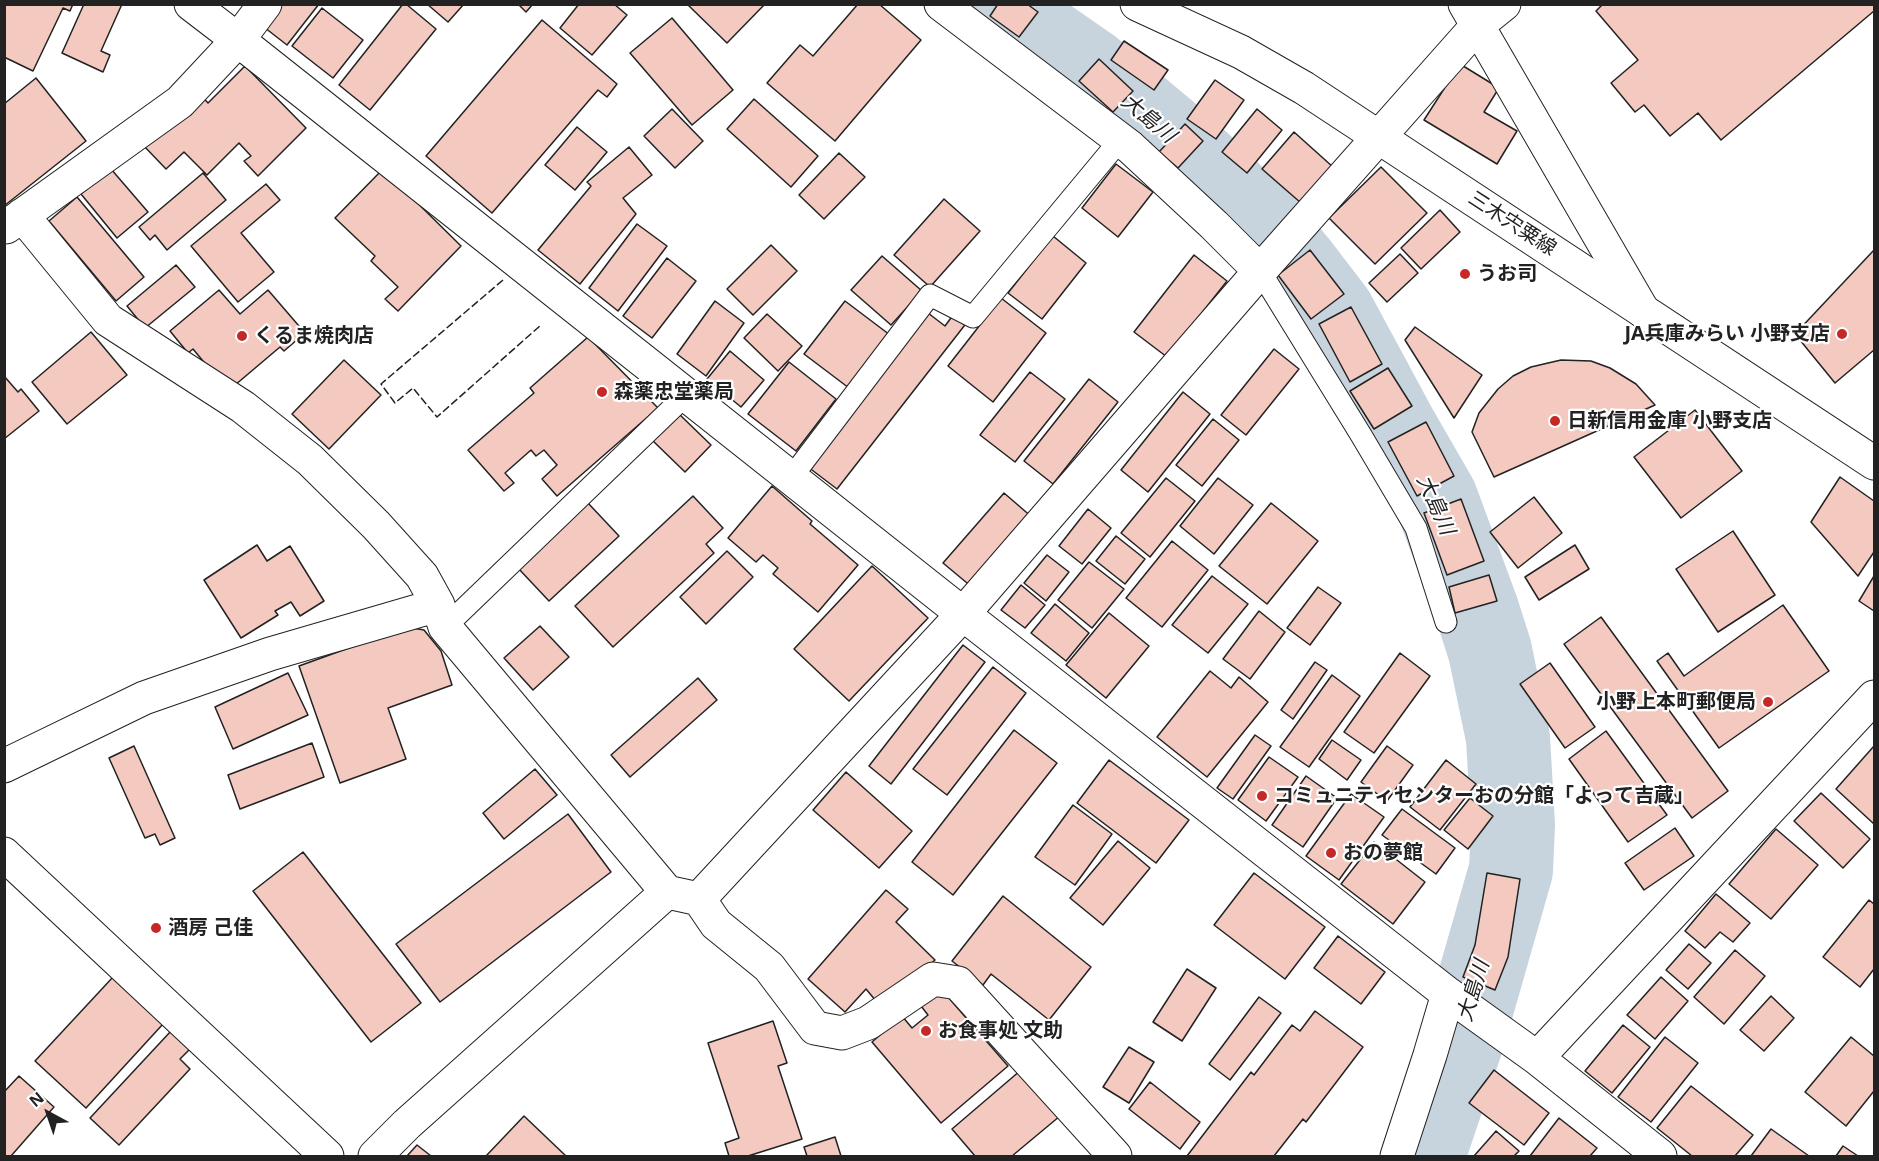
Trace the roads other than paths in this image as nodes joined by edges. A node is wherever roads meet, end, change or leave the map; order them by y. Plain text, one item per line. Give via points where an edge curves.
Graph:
1 (191, 4) edge
2 (265, 4) edge
3 (941, 4) edge
4 (1137, 4) edge
5 (1504, 4) edge
6 (1471, 15) edge
7 (238, 40) junction
8 (1379, 136) junction
9 (1120, 140) junction
10 (13, 222) edge
11 (1260, 271) junction
12 (1643, 310) junction
13 (687, 394) junction
14 (1875, 463) edge
15 (790, 478) junction
16 (963, 614) junction
17 (441, 616) junction
18 (1446, 622) dead end
19 (1875, 697) edge
20 (4, 766) edge
21 (4, 854) edge
22 (667, 892) junction
23 (699, 898) junction
24 (1448, 994) junction
25 (1537, 1058) junction
26 (327, 1156) edge
27 (375, 1156) edge
28 (1115, 1156) edge
29 (1396, 1156) edge
30 (1660, 1156) edge

1 - 7 street
2 - 7 street
3 - 9 street
4 - 8 street, 三木宍粟線 via 1240,52
5 - 6 street
6 - 8 street
6 - 12 street
7 - 10 street via 180,102
7 - 13 street
8 - 11 street
8 - 12 street, 三木宍粟線
9 - 11 street
9 - 15 lane via 973,317 930,295
10 - 17 street via 108,320 243,407 310,460 422,576
11 - 16 street
11 - 18 lane via 1416,528
12 - 14 street, 三木宍粟線
13 - 15 street
13 - 17 lane
15 - 16 street
16 - 23 street
16 - 24 street
17 - 20 street via 270,654 144,698
17 - 22 street
19 - 25 street
21 - 26 street
22 - 23 street
22 - 27 street
23 - 28 street via 716,924 770,967 815,1028 842,1032 868,1023 933,979 958,983
24 - 25 street
24 - 29 street
25 - 30 street

